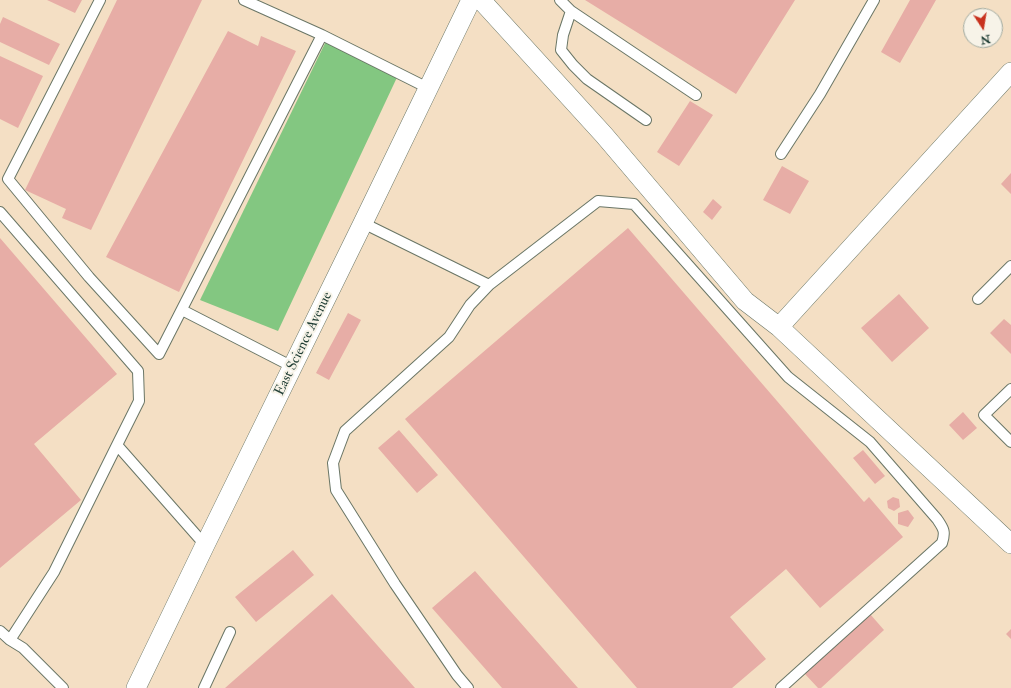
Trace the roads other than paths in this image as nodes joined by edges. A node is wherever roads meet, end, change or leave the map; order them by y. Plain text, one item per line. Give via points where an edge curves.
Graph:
1 (100, 0) edge
2 (244, 0) edge
3 (560, 0) edge
4 (874, 0) edge
5 (470, 1) edge
6 (571, 11) junction
7 (322, 35) junction
8 (1011, 72) edge
9 (428, 88) junction
10 (696, 95) dead end
11 (646, 120) dead end
12 (782, 154) dead end
13 (0, 212) edge
14 (364, 223) junction
15 (1011, 266) edge
16 (489, 285) junction
17 (978, 299) dead end
18 (182, 310) junction
19 (779, 327) junction
20 (293, 367) junction
21 (1011, 389) edge
22 (1011, 442) edge
23 (117, 445) junction
24 (1011, 544) edge
25 (205, 545) junction
26 (0, 631) edge
27 (230, 632) dead end
28 (10, 640) junction
29 (63, 688) edge
30 (136, 688) edge
31 (204, 688) edge
32 (468, 688) edge
33 (780, 688) edge

1 - 18 lane via 8,179 89,277 159,354
2 - 7 lane
3 - 6 lane
4 - 12 lane
5 - 9 street, East Science Avenue
5 - 19 street via 604,135 746,301
6 - 10 lane
6 - 11 lane via 561,50 586,79
7 - 9 lane
7 - 18 lane
8 - 19 street
9 - 14 street, East Science Avenue
13 - 23 lane via 138,371 139,401
14 - 16 lane
14 - 20 street, East Science Avenue
15 - 17 lane
16 - 32 lane via 470,305 449,337 345,431 333,463 336,490 408,603
16 - 33 lane via 598,201 634,204 788,377 870,442 937,519 943,528 942,543
18 - 20 lane
19 - 24 street
20 - 25 street, East Science Avenue
21 - 22 lane via 984,415
23 - 25 lane
23 - 28 lane via 54,572
25 - 30 street, East Science Avenue
26 - 28 lane
27 - 31 lane
28 - 29 lane via 23,648

